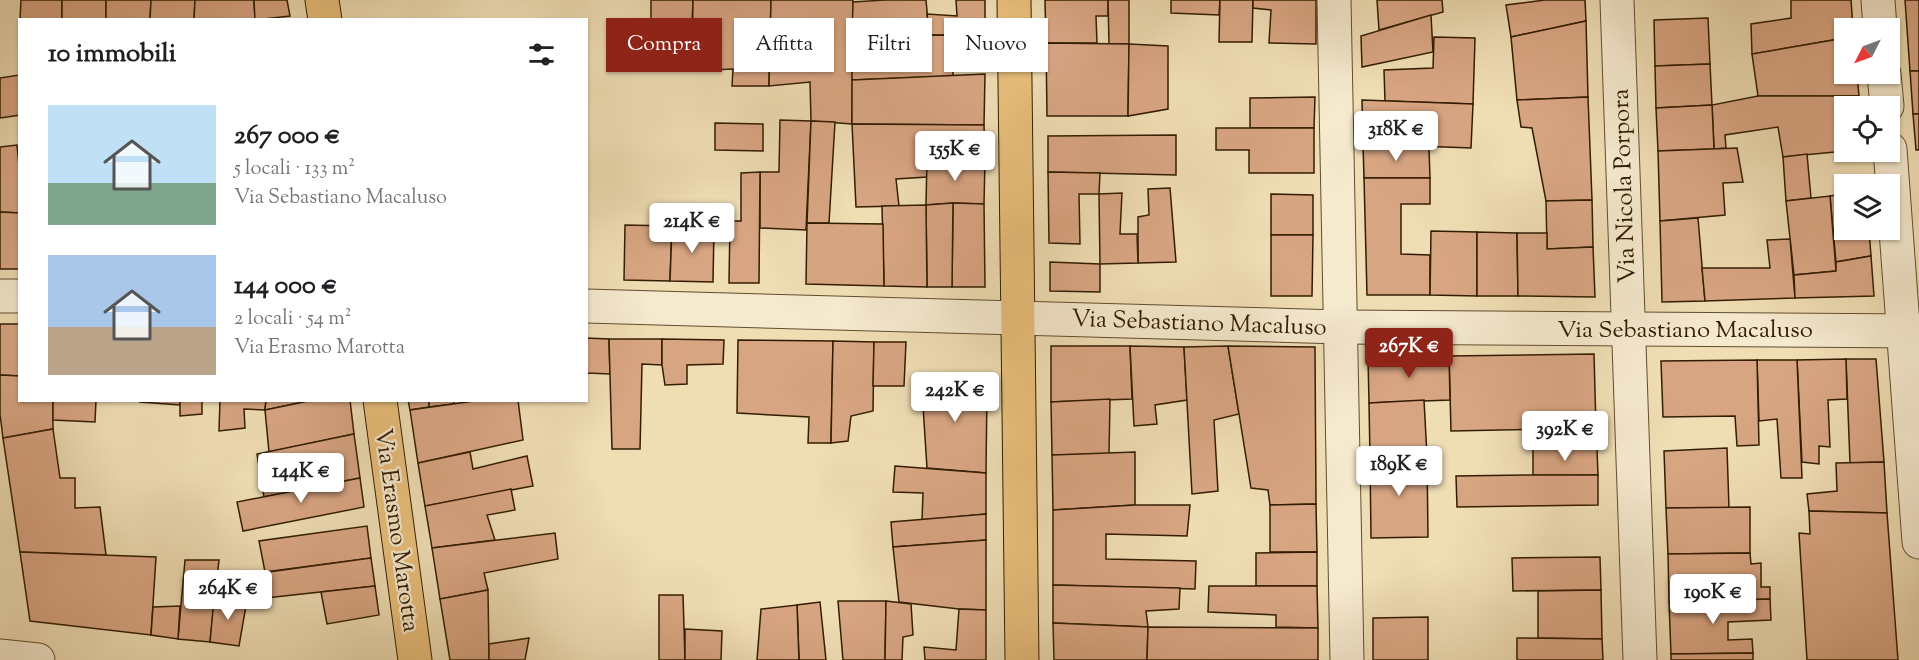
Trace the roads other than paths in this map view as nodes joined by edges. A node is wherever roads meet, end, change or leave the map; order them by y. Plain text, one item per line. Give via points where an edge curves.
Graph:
1 (322, 0) edge
2 (1014, 0) edge
3 (1334, 0) edge
4 (1617, 0) edge
5 (1878, 0) edge
6 (325, 18) edge
7 (1880, 18) edge
8 (1892, 162) edge
9 (0, 296) edge
10 (18, 296) edge
11 (588, 306) edge
12 (1018, 317) junction
13 (1341, 327) junction
14 (1628, 329) junction
15 (1912, 331) edge
16 (380, 402) edge
17 (1919, 542) edge
18 (0, 658) edge
19 (38, 660) edge
20 (415, 660) edge
21 (1022, 660) edge
22 (1347, 660) edge
23 (1640, 660) edge

1 - 6 main road
2 - 12 main road
3 - 13 street
4 - 14 street, Via Nicola Porpora
5 - 7 street
8 - 15 street
9 - 10 street
11 - 12 street, Via Sebastiano Macaluso
12 - 13 street, Via Sebastiano Macaluso
12 - 21 main road
13 - 14 street, Via Sebastiano Macaluso
13 - 22 street
14 - 15 street, Via Sebastiano Macaluso
14 - 23 street, Via Nicola Porpora
15 - 17 street
16 - 20 main road, Via Erasmo Marotta
18 - 19 street

